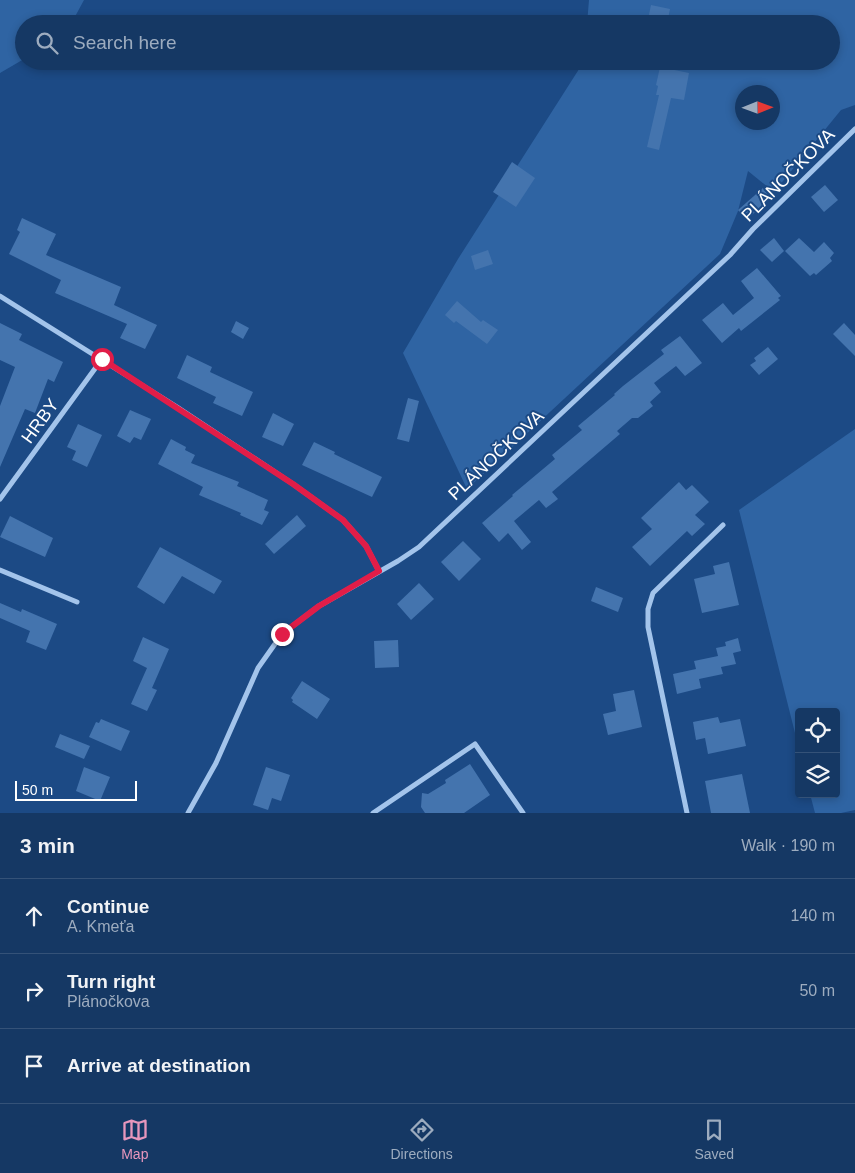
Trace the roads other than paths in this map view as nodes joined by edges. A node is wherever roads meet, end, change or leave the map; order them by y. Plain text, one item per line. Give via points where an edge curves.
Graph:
1 (855, 129) edge
2 (0, 296) edge
3 (102, 359) junction
4 (0, 499) edge
5 (723, 525) dead end
6 (0, 570) edge
7 (379, 571) junction
8 (77, 602) dead end
9 (188, 813) edge
10 (373, 813) edge
11 (523, 813) edge
12 (687, 813) edge

1 - 7 street, PLÁNOČKOVA via 730,255 419,548
2 - 3 street
3 - 4 street, HRBY
3 - 7 street via 343,520 366,546
5 - 12 street via 653,593 648,609 648,627
6 - 8 street
7 - 9 street, PLÁNOČKOVA via 319,606 282,634 258,668 216,763
10 - 11 street via 475,744

